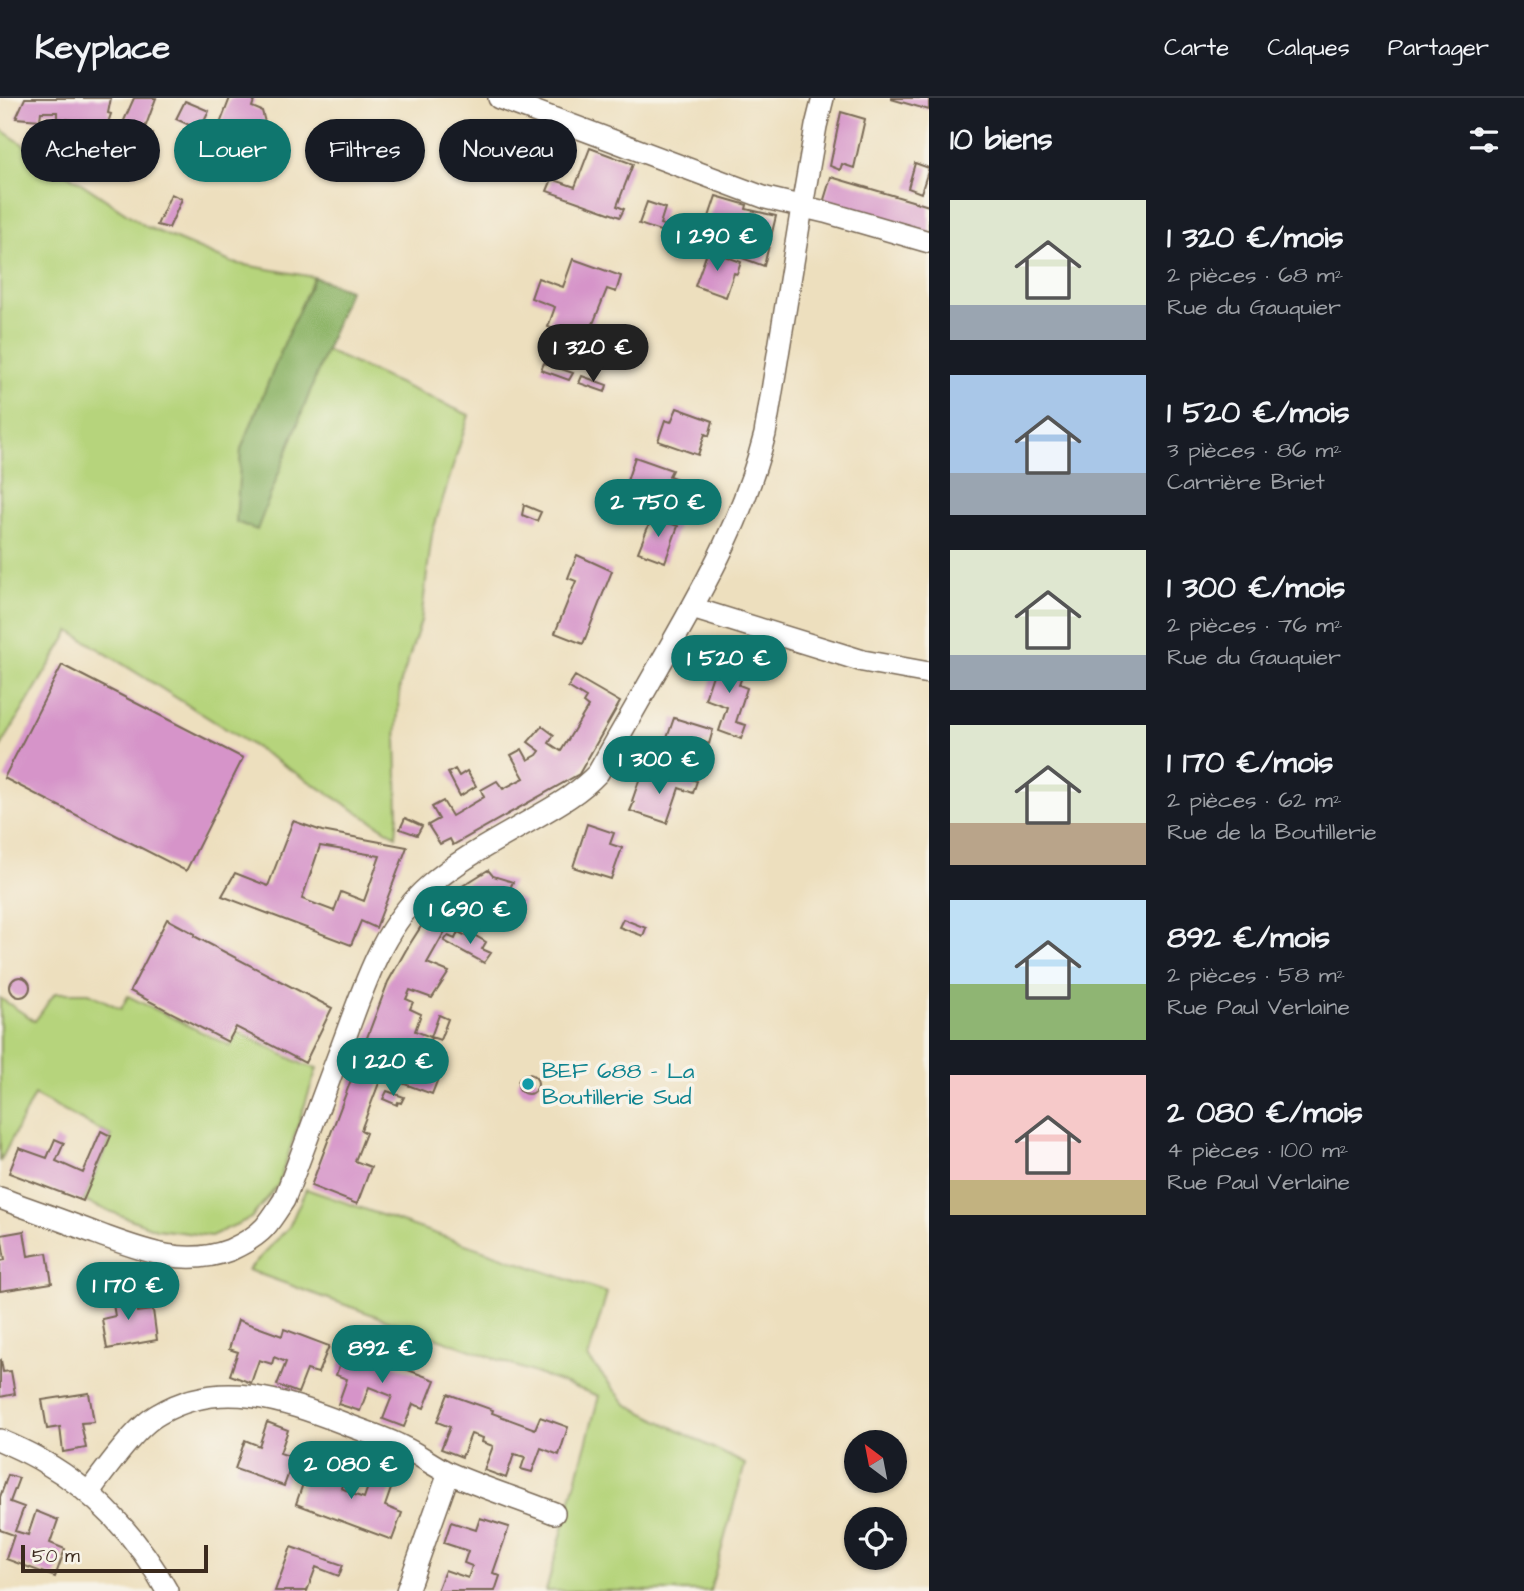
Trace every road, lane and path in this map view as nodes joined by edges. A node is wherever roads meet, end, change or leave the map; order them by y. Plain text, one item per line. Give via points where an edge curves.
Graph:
1 (499, 98) edge
2 (823, 98) edge
3 (802, 207) junction
4 (929, 242) edge
5 (692, 608) junction
6 (929, 673) edge
7 (0, 1198) edge
8 (0, 1440) edge
9 (449, 1473) junction
10 (88, 1493) junction
11 (554, 1513) dead end
12 (166, 1591) edge
13 (407, 1591) edge

1 - 3 street via 766,198
2 - 3 street
3 - 4 street
3 - 5 street via 757,467 724,548
5 - 6 street via 841,655
5 - 7 street via 593,778 567,799 446,872 396,921 367,979 284,1200 255,1237 220,1253 191,1258 160,1255
8 - 10 street via 45,1462
9 - 10 street via 401,1446 303,1408 265,1398 224,1395 185,1401 155,1416
9 - 11 street
9 - 13 street
10 - 12 street via 122,1527

